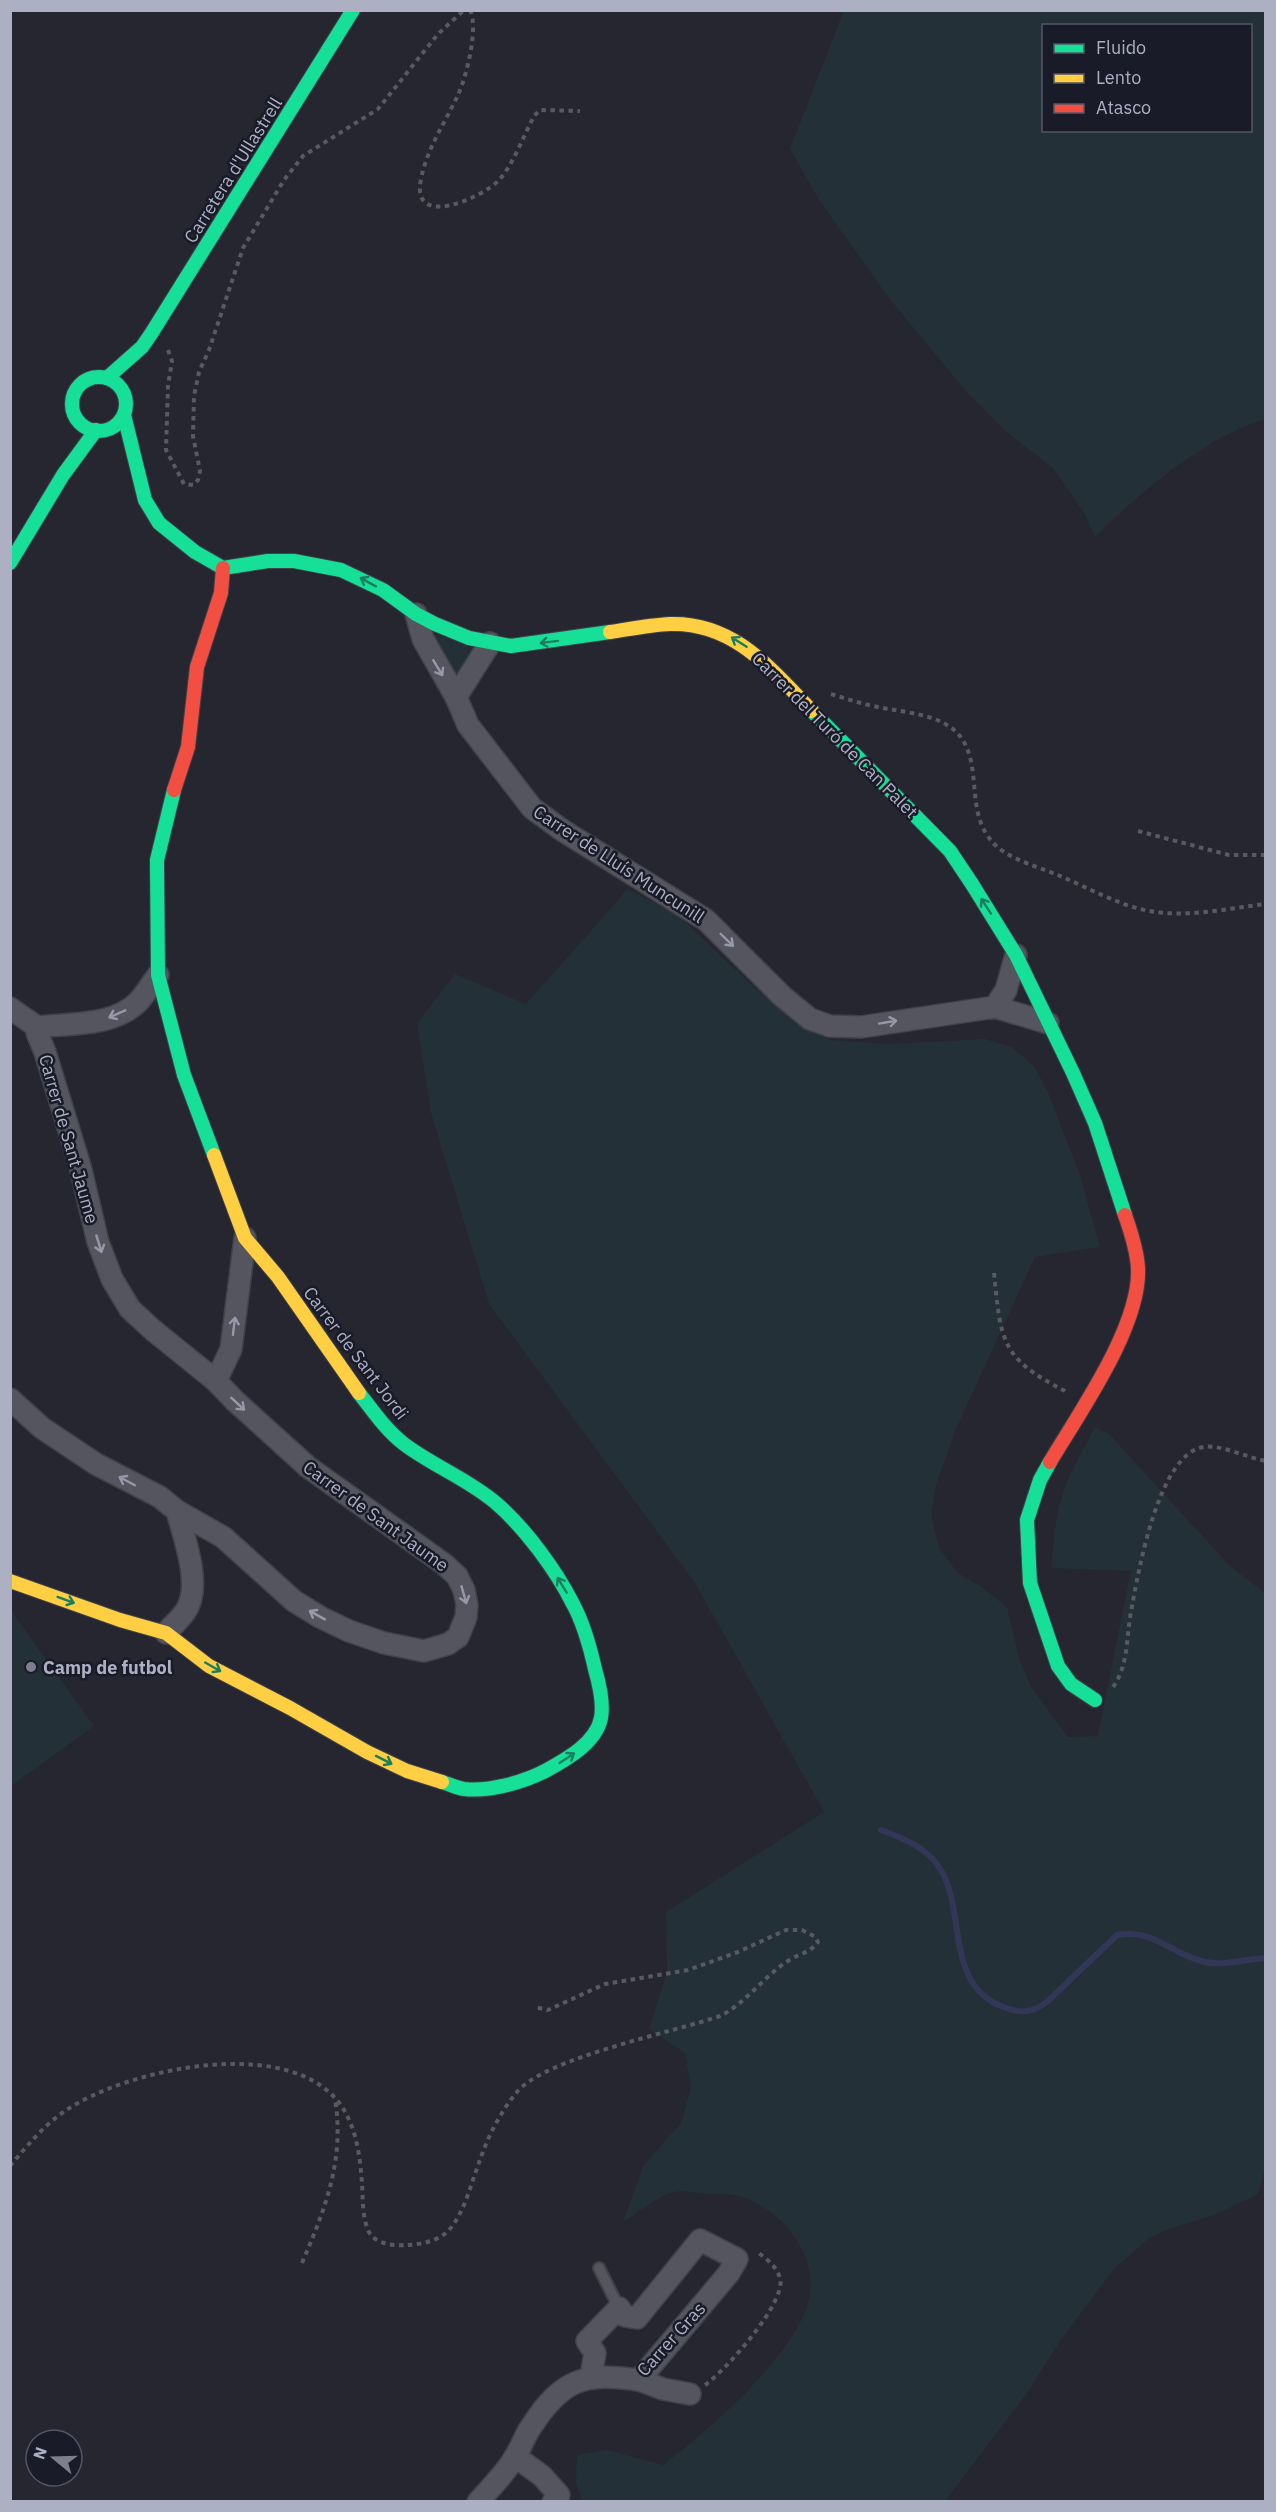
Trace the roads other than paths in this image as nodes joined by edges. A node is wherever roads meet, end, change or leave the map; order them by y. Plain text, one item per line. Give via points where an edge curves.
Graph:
1 (353, 10) edge
2 (142, 347) junction
3 (107, 378) junction
4 (125, 397) junction
5 (124, 415) junction
6 (76, 416) junction
7 (100, 430) junction
8 (134, 461) junction
9 (63, 475) junction
10 (10, 563) edge
11 (223, 568) junction
12 (416, 614) junction
13 (490, 643) junction
14 (456, 697) junction
15 (1016, 956) junction
16 (158, 975) junction
17 (995, 1007) junction
18 (10, 1008) edge
19 (1048, 1023) junction
20 (37, 1027) junction
21 (244, 1238) junction
22 (216, 1381) junction
23 (10, 1399) edge
24 (177, 1511) junction
25 (10, 1581) edge
26 (166, 1633) junction
27 (1095, 1700) road end
28 (599, 2268) dead end
29 (619, 2308) junction
30 (591, 2376) junction
31 (639, 2380) junction
32 (690, 2394) road end
33 (516, 2457) junction
34 (478, 2502) edge
35 (553, 2502) edge

1 - 2 street, Carretera d'Ullastrell
2 - 3 street, Carretera d'Ullastrell
2 - 4 street, Carretera d'Ullastrell
3 - 4 street via 119,385
3 - 6 street via 94,378 79,387 73,399
4 - 5 street
5 - 7 street via 116,425
5 - 8 street
6 - 7 street via 84,426
6 - 9 street
7 - 8 street via 116,437
7 - 9 street
8 - 11 street via 144,500 159,523 195,552
9 - 10 street
12 -> 11 street via 383,590 341,570 294,561
11 - 16 street, Carrer de Sant Jordi via 220,593 197,667 188,747 157,860
12 - 13 street, Carrer del Turó de Can Palet via 469,638
12 -> 14 street, Carrer de Lluís Muncunill via 427,647
13 - 14 street
15 -> 13 street, Carrer del Turó de Can Palet via 950,851 868,765 739,641 687,623 511,646
14 -> 17 street, Carrer de Lluís Muncunill via 468,725 532,808 706,920 810,1019 824,1025 861,1027
15 - 17 street via 1006,990
15 - 19 street, Carrer del Turó de Can Palet
16 -> 20 street via 138,1002 123,1012 84,1023
16 - 21 street, Carrer de Sant Jordi via 184,1075
17 - 19 street, Carrer de Lluís Muncunill
18 - 20 street
19 - 27 street, Carrer del Turó de Can Palet via 1095,1123 1137,1256 1132,1310 1087,1400 1040,1480 1027,1520 1026,1551 1035,1600 1059,1670 1079,1692
20 -> 22 street, Carrer de Sant Jaume via 112,1279 130,1309
22 -> 21 street via 231,1348
26 -> 21 street, Carrer de Sant Jordi via 209,1666 367,1752 407,1772 464,1790 510,1785 547,1770 585,1745 601,1718 600,1686 590,1649 574,1605 550,1567 495,1502 411,1450 387,1428 278,1277
22 -> 24 street, Carrer de Sant Jaume via 308,1467 457,1576 467,1605 463,1628 448,1644 424,1651 350,1631 294,1601 223,1537
24 -> 23 street, Carrer de Sant Jaume via 160,1497 96,1464 51,1434
24 - 26 street via 193,1579 192,1595 187,1610
25 -> 26 street
28 - 29 lane
29 - 30 street via 586,2341 596,2353
29 - 31 street, Carrer Gras via 625,2316 638,2318 700,2240 737,2259
30 - 31 street, Carrer Gras
30 - 33 street via 573,2382 550,2403 530,2427
31 - 32 street
33 - 34 street
33 - 35 street via 559,2494

